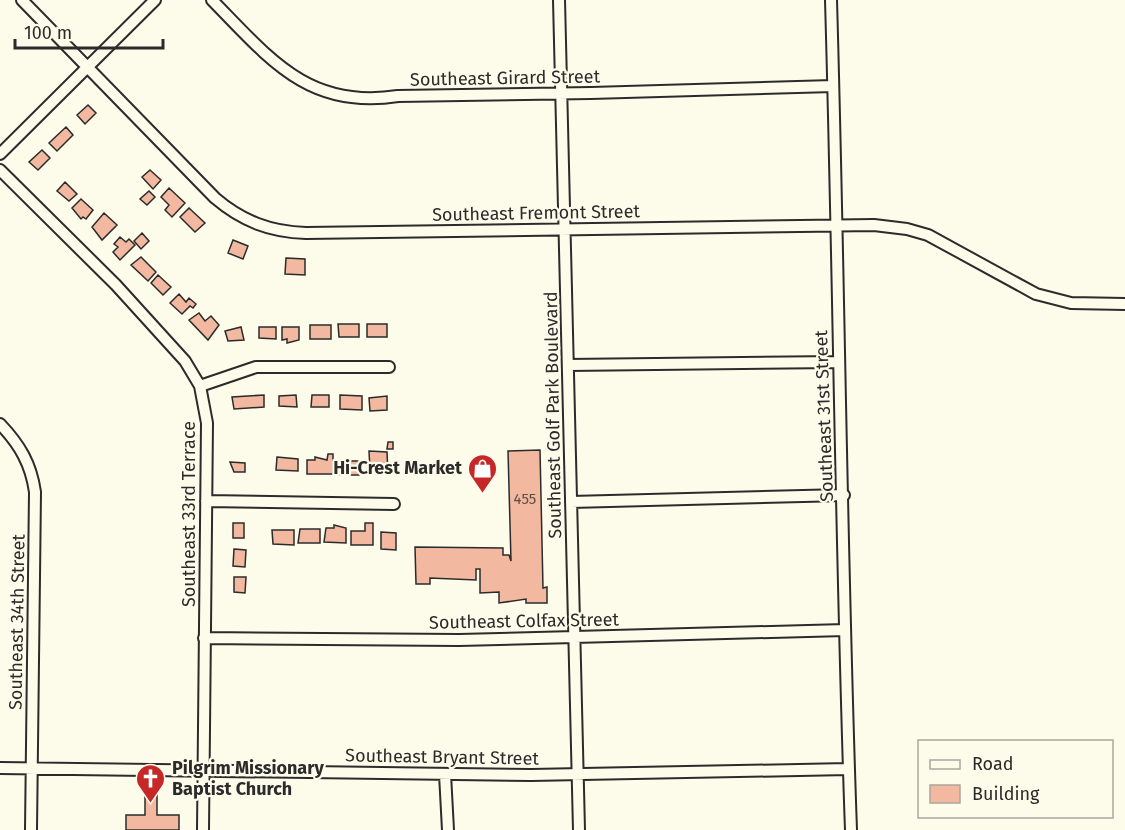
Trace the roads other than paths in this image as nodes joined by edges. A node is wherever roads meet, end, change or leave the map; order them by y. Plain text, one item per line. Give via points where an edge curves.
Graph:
1 (22, 0) edge
2 (155, 0) edge
3 (212, 0) edge
4 (559, 0) edge
5 (831, 0) edge
6 (88, 67) junction
7 (833, 86) junction
8 (561, 94) junction
9 (0, 154) edge
10 (0, 170) edge
11 (836, 224) junction
12 (565, 230) junction
13 (1125, 304) edge
14 (837, 362) junction
15 (568, 366) junction
16 (389, 367) dead end
17 (200, 386) junction
18 (0, 424) edge
19 (844, 495) junction
20 (206, 501) junction
21 (571, 502) junction
22 (394, 504) dead end
23 (845, 630) junction
24 (575, 637) junction
25 (204, 638) junction
26 (0, 768) edge
27 (32, 768) junction
28 (848, 769) junction
29 (203, 771) junction
30 (445, 774) junction
31 (578, 774) junction
32 (31, 830) edge
33 (203, 830) edge
34 (448, 830) edge
35 (579, 830) edge
36 (851, 830) edge

1 - 6 street, Southeast Fremont Street
2 - 6 street
3 - 8 street, Southeast Girard Street via 286,73 335,95 368,99
4 - 8 street, Southeast Golf Park Boulevard
5 - 7 street, Southeast 31st Street
6 - 9 street
6 - 12 street, Southeast Fremont Street via 215,198 261,227 306,233
7 - 8 street, Southeast Girard Street
7 - 11 street, Southeast 31st Street
8 - 12 street, Southeast Golf Park Boulevard
10 - 17 street, Southeast 33rd Terrace via 116,285 184,361
11 - 12 street, Southeast Fremont Street
11 - 13 street, Southeast Fremont Street via 907,229 928,235 1036,294 1071,303
11 - 14 street, Southeast 31st Street
12 - 15 street, Southeast Golf Park Boulevard
14 - 15 street
14 - 19 street, Southeast 31st Street
15 - 21 street, Southeast Golf Park Boulevard
16 - 17 street via 256,367
17 - 20 street, Southeast 33rd Terrace via 207,423
18 - 27 street, Southeast 34th Street via 23,451 36,492
19 - 21 street
19 - 23 street, Southeast 31st Street
20 - 22 street
20 - 25 street, Southeast 33rd Terrace
21 - 24 street, Southeast Golf Park Boulevard
23 - 24 street, Southeast Colfax Street
23 - 28 street, Southeast 31st Street
24 - 25 street, Southeast Colfax Street
24 - 31 street, Southeast Golf Park Boulevard
25 - 29 street, Southeast 33rd Terrace
26 - 27 street, Southeast Bryant Street
27 - 29 street, Southeast Bryant Street
27 - 32 street, Southeast 34th Street
28 - 31 street, Southeast Bryant Street
28 - 36 street, Southeast 31st Street
29 - 30 street, Southeast Bryant Street
29 - 33 street, Southeast 33rd Terrace
30 - 31 street, Southeast Bryant Street
30 - 34 street
31 - 35 street, Southeast Golf Park Boulevard

